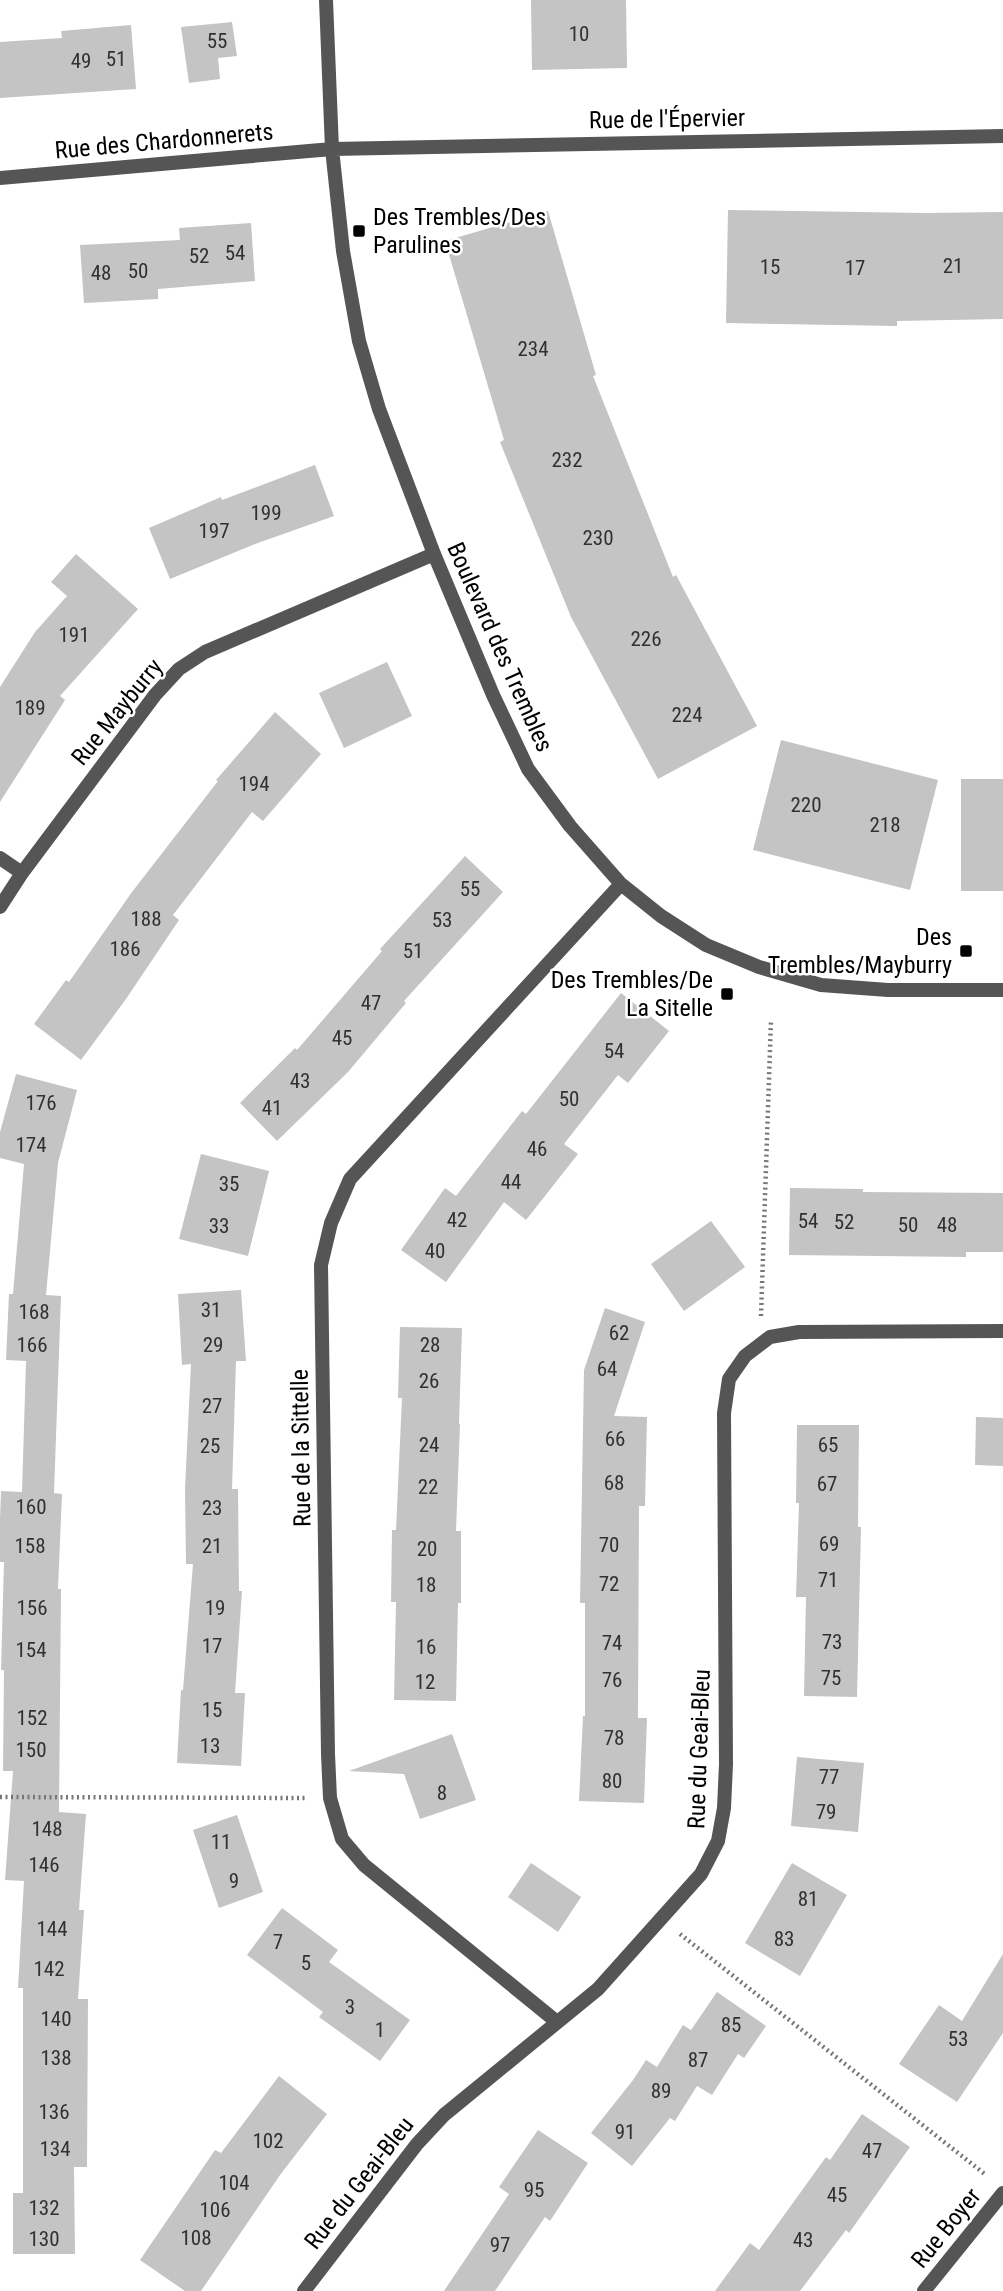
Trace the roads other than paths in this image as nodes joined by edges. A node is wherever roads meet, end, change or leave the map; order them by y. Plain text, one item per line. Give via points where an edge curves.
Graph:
1 (326, 0) edge
2 (1003, 136) edge
3 (332, 149) junction
4 (0, 178) edge
5 (434, 554) junction
6 (0, 858) edge
7 (22, 873) junction
8 (621, 884) junction
9 (0, 907) edge
10 (1003, 990) edge
11 (1003, 1331) edge
12 (556, 2022) junction
13 (998, 2187) edge
14 (304, 2291) edge
15 (924, 2291) edge

1 - 3 street, Boulevard des Trembles
2 - 3 street, Rue de l'Épervier
3 - 4 street, Rue des Chardonnerets
3 - 5 street, Boulevard des Trembles via 359,341 379,409
5 - 7 street, Rue Mayburry via 205,652 179,669
5 - 8 street, Boulevard des Trembles via 528,769
6 - 7 street
7 - 9 street, Rue Mayburry
8 - 10 street, Boulevard des Trembles via 706,945 821,985
8 - 12 street, Rue de la Sittelle via 350,1179 331,1223 321,1265 328,1754 330,1798 342,1839 363,1865
11 - 12 street, Rue du Geai-Bleu via 799,1332 770,1337 745,1356 729,1379 724,1413 726,1764 718,1841 701,1874 662,1919 598,1989
12 - 14 street, Rue du Geai-Bleu via 444,2115
13 - 15 street, Rue Boyer

